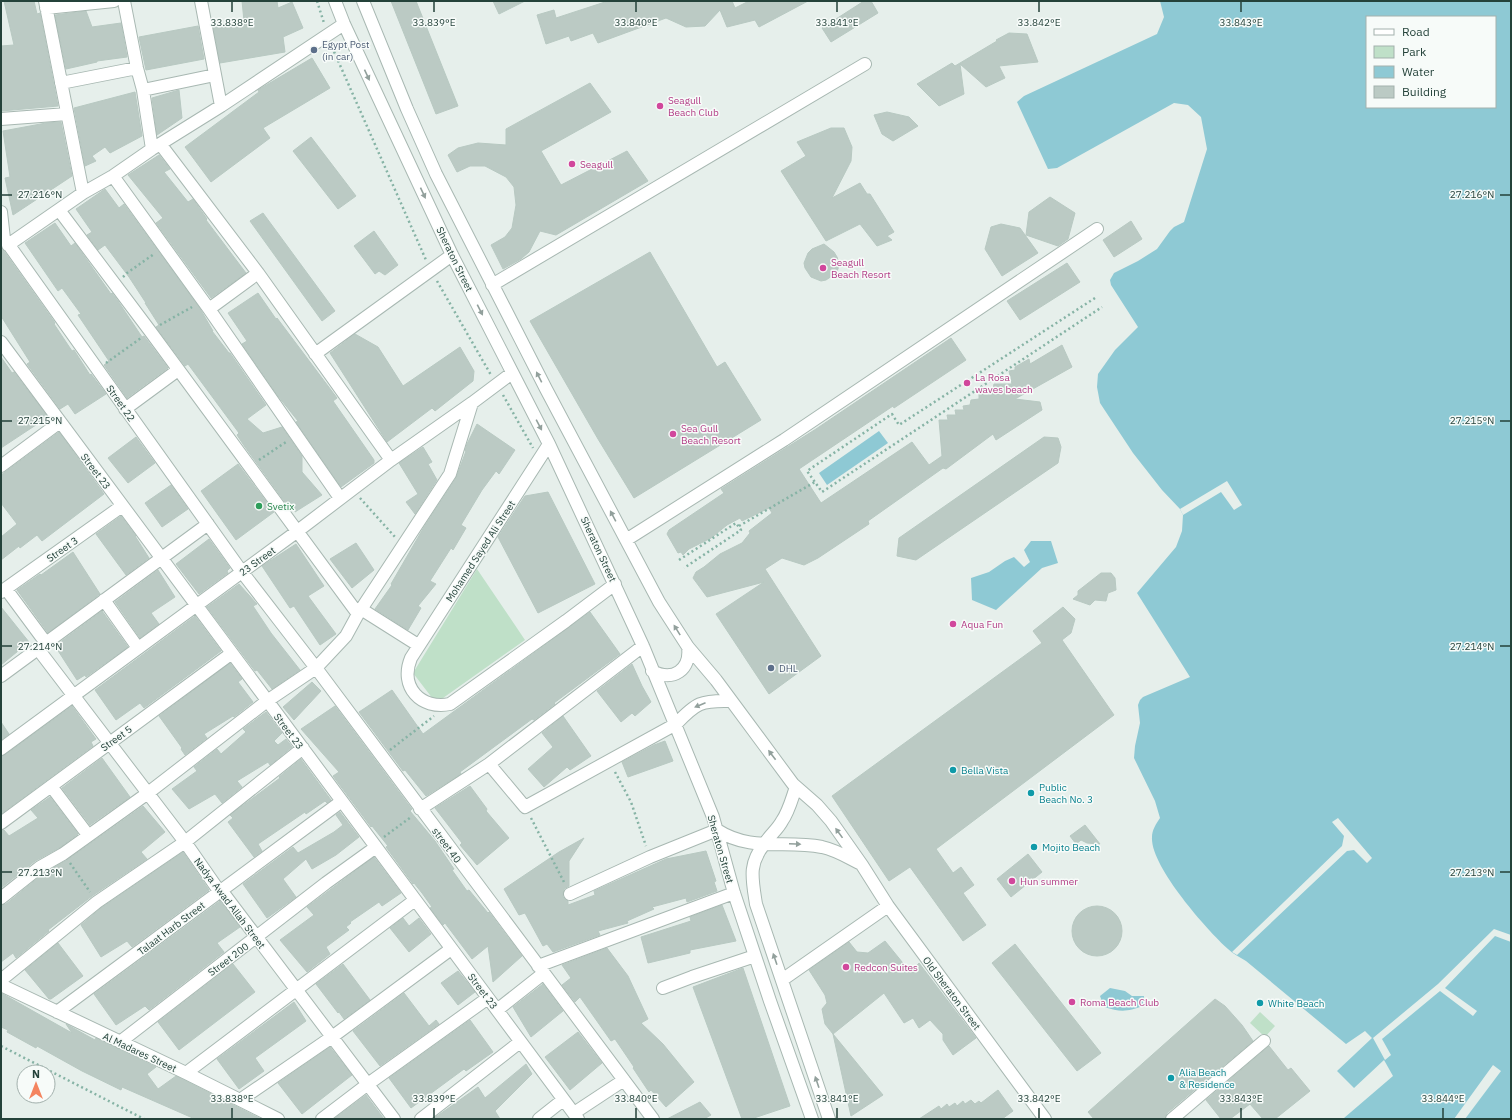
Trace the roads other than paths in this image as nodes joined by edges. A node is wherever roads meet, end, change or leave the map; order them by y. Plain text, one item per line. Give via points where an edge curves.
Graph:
1 (114, 1) edge
2 (124, 1) edge
3 (201, 1) edge
4 (335, 1) edge
5 (362, 1) edge
6 (45, 5) edge
7 (344, 24) junction
8 (865, 64) dead end
9 (137, 68) junction
10 (215, 75) junction
11 (61, 82) junction
12 (143, 90) junction
13 (221, 106) junction
14 (68, 114) junction
15 (1, 119) edge
16 (157, 147) junction
17 (114, 176) junction
18 (83, 193) junction
19 (59, 210) junction
20 (1, 212) edge
21 (1097, 229) dead end
22 (5, 239) edge
23 (452, 255) junction
24 (258, 274) junction
25 (492, 285) junction
26 (209, 309) junction
27 (1, 342) edge
28 (315, 354) junction
29 (178, 370) junction
30 (512, 373) junction
31 (472, 404) junction
32 (125, 409) junction
33 (60, 422) junction
34 (549, 444) junction
35 (391, 460) junction
36 (1, 466) edge
37 (340, 498) junction
38 (122, 506) junction
39 (208, 524) junction
40 (296, 532) junction
41 (626, 540) junction
42 (162, 558) junction
43 (242, 572) junction
44 (615, 584) junction
45 (3, 590) edge
46 (104, 600) junction
47 (196, 605) junction
48 (360, 611) junction
49 (418, 645) junction
50 (42, 646) junction
51 (643, 646) junction
52 (688, 647) junction
53 (138, 648) junction
54 (232, 653) junction
55 (316, 668) junction
56 (652, 671) junction
57 (1, 676) edge
58 (74, 695) junction
59 (267, 701) junction
60 (731, 701) junction
61 (676, 724) junction
62 (110, 743) junction
63 (303, 748) junction
64 (1, 749) edge
65 (489, 764) junction
66 (51, 786) junction
67 (796, 787) junction
68 (148, 793) junction
69 (342, 801) junction
70 (420, 810) junction
71 (1, 823) edge
72 (717, 830) junction
73 (88, 835) junction
74 (185, 842) junction
75 (764, 844) junction
76 (376, 847) junction
77 (862, 865) junction
78 (221, 890) junction
79 (734, 892) junction
80 (570, 894) road end
81 (1, 898) edge
82 (415, 900) junction
83 (888, 906) junction
84 (256, 937) junction
85 (452, 949) junction
86 (755, 956) junction
87 (541, 970) junction
88 (1, 980) edge
89 (782, 980) junction
90 (1, 985) edge
91 (663, 988) dead end
92 (297, 990) junction
93 (488, 998) junction
94 (497, 1010) junction
95 (57, 1012) junction
96 (332, 1036) junction
97 (1264, 1041) dead end
98 (120, 1042) junction
99 (520, 1042) junction
100 (186, 1073) junction
101 (624, 1080) junction
102 (368, 1084) junction
103 (240, 1100) junction
104 (564, 1100) junction
105 (576, 1116) edge
106 (278, 1119) edge
107 (322, 1119) edge
108 (394, 1119) edge
109 (421, 1119) edge
110 (539, 1119) edge
111 (653, 1119) edge
112 (812, 1119) edge
113 (829, 1119) edge
114 (1046, 1119) edge
115 (1172, 1119) edge

1 - 6 street
2 - 9 street
3 - 10 street
4 - 7 street, Sheraton Street
5 - 25 street, Sheraton Street via 436,174
6 - 11 street
7 - 13 street
7 -> 23 street, Sheraton Street
8 - 25 street
9 - 11 street
9 - 12 street
10 - 12 street
10 - 13 street
11 - 14 street
12 - 16 street
13 - 16 street
14 - 15 street
14 - 18 street
16 - 17 street
16 - 24 street
17 - 18 street
17 - 26 street
18 - 19 street
19 - 22 street
19 - 29 street
20 - 22 street
21 - 41 street via 784,440
22 - 32 street, Street 22
23 - 28 street
23 -> 30 street, Sheraton Street
24 - 26 street
24 - 28 street
41 -> 25 street, Sheraton Street
26 - 37 street
27 - 33 street, Street 23
28 - 35 street
29 - 32 street
29 - 40 street
30 - 31 street, 23 Street
30 -> 34 street, Sheraton Street
31 - 35 street, 23 Street
31 - 48 street via 450,474
32 - 39 street, Street 22
33 - 36 street
33 - 38 street, Street 23
34 - 44 street, Sheraton Street
34 - 49 street, Mohamed Sayed Ali Street
35 - 37 street, 23 Street
37 - 40 street, 23 Street
38 - 42 street, Street 23
38 - 45 street, Street 3
39 - 42 street
39 - 43 street, Street 22
40 - 43 street, 23 Street
40 - 48 street
52 -> 41 street, Sheraton Street via 659,602
42 - 46 street
42 - 47 street, Street 23
43 - 47 street, 23 Street
43 - 55 street, street 40
44 - 49 street, Mohamed Sayed Ali Street via 450,704 430,704 413,691 407,672
44 - 51 street, Sheraton Street
45 - 50 street, Nadya Awad Allah Street
46 - 50 street
46 - 53 street
47 - 53 street, 23 Street
47 - 54 street, Street 23
48 - 49 street
48 - 55 street via 346,636
50 - 57 street
50 - 58 street, Nadya Awad Allah Street
51 - 56 street, Sheraton Street
51 - 65 street
52 - 56 street via 687,661 679,672 666,676
52 - 60 street, Sheraton Street
53 - 58 street, 23 Street
54 - 59 street, Street 23
54 - 62 street, Street 5
55 - 59 street
55 - 70 street, street 40
56 - 61 street, Sheraton Street
58 - 62 street, Nadya Awad Allah Street
58 - 64 street, 23 Street
59 - 63 street, Street 23
59 - 68 street
60 -> 61 street via 697,705
67 -> 60 street, Sheraton Street
61 - 65 street via 525,806
61 - 72 street, Sheraton Street
62 - 66 street, Street 5
62 - 68 street, Nadya Awad Allah Street
63 - 69 street, Street 23
63 - 74 street
65 - 70 street
66 - 71 street, Street 5
66 - 73 street
67 - 75 street via 782,821
77 -> 67 street, Sheraton Street via 831,821
68 - 73 street
68 - 74 street, Nadya Awad Allah Street
69 - 76 street, Street 23
69 - 78 street, Talaat Harb Street
70 - 87 street, street 40
72 - 75 street via 738,841
72 - 79 street, Sheraton Street
72 - 80 street
73 - 81 street via 40,867
74 - 78 street, Nadya Awad Allah Street
74 - 88 street via 97,902
75 -> 77 street via 823,847 839,852
89 -> 75 street via 756,904 753,887 752,872 755,858
76 - 82 street, Street 23
76 - 84 street, Street 200
77 - 83 street, Old Sheraton Street
78 - 84 street, Nadya Awad Allah Street
78 - 95 street, Talaat Harb Street
79 - 86 street, Sheraton Street
79 - 87 street
82 - 85 street, Street 23
82 - 92 street
83 - 89 street
83 - 114 street, Old Sheraton Street
84 - 92 street, Nadya Awad Allah Street
84 - 98 street, Street 200
85 - 93 street, Street 23
85 - 96 street
86 - 91 street
86 - 112 street, Sheraton Street
87 - 94 street
87 - 101 street, street 40
113 -> 89 street
90 - 95 street, Al Madares Street
92 - 96 street, Nadya Awad Allah Street
92 - 100 street
93 - 94 street, Street 23
93 - 102 street
94 - 99 street, Street 23
95 - 98 street, Al Madares Street
96 - 102 street, Nadya Awad Allah Street
96 - 103 street
97 - 115 street
98 - 100 street, Al Madares Street
99 - 104 street, Street 23
99 - 109 street
100 - 103 street, Al Madares Street
101 - 105 street
101 - 111 street, street 40
102 - 107 street
102 - 108 street, Nadya Awad Allah Street
103 - 106 street, Al Madares Street
104 - 105 street, Street 23
104 - 110 street

